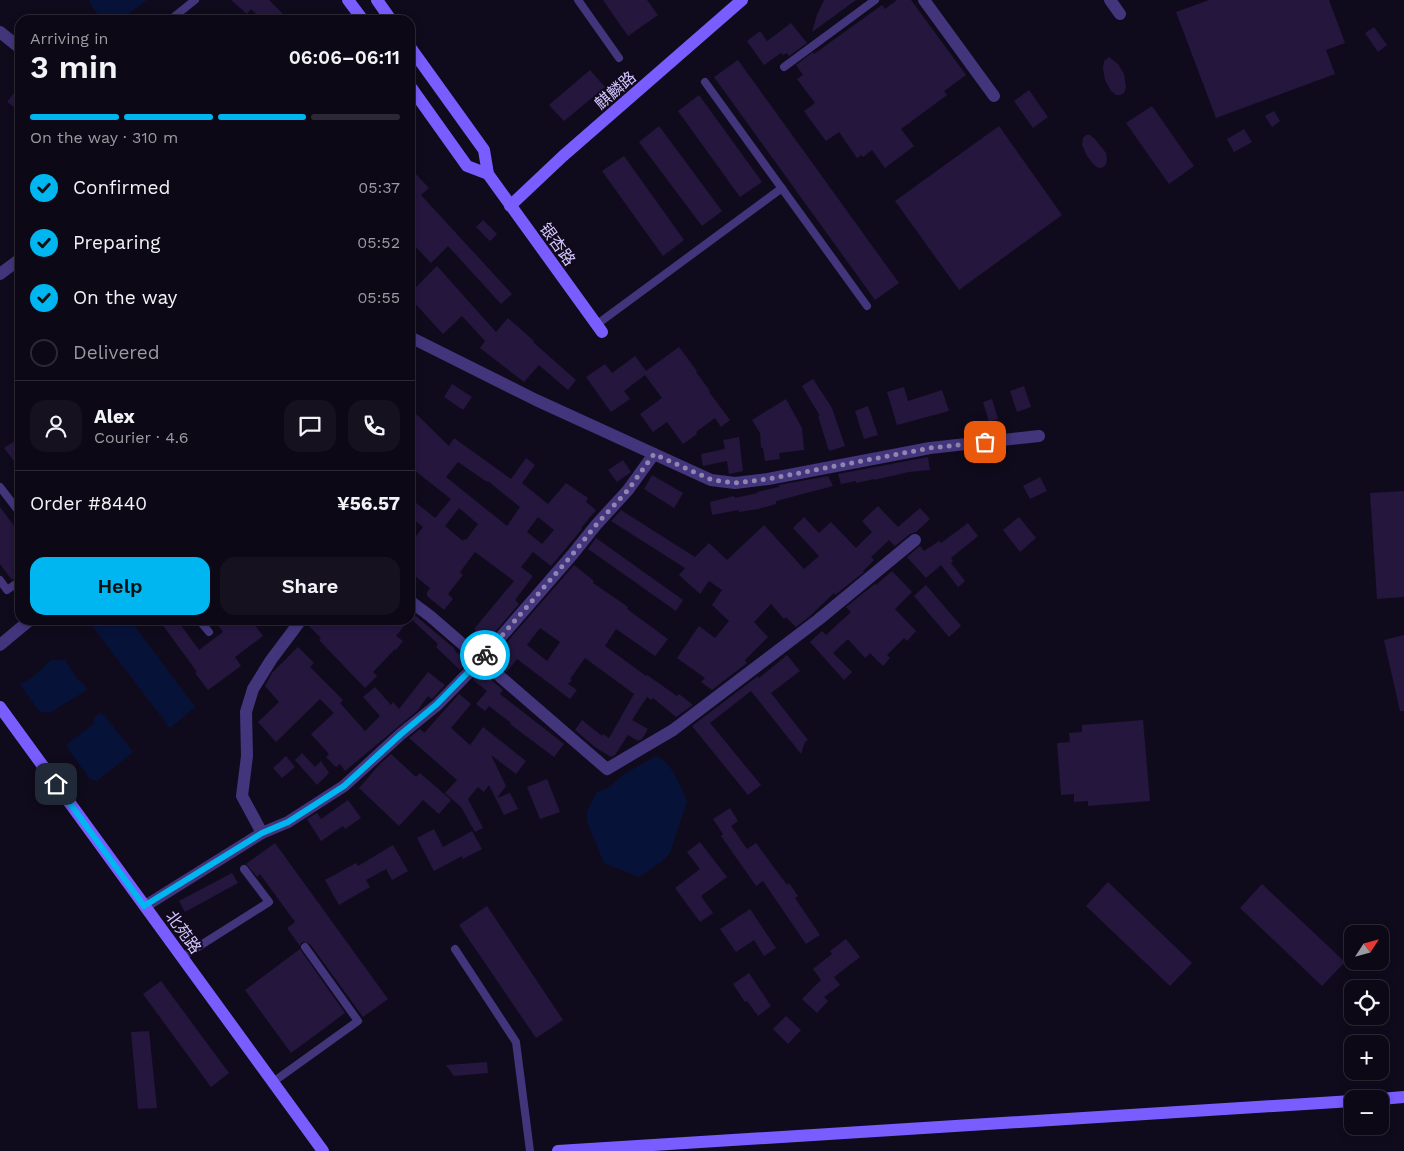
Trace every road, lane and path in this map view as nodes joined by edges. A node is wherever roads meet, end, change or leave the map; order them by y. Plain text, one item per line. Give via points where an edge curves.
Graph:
1 (194, 0) edge
2 (348, 0) edge
3 (377, 0) edge
4 (578, 0) edge
5 (742, 0) edge
6 (875, 0) edge
7 (924, 0) edge
8 (1110, 0) edge
9 (1120, 14) dead end
10 (176, 15) edge
11 (358, 15) edge
12 (388, 15) edge
13 (0, 32) edge
14 (15, 44) edge
15 (415, 53) edge
16 (619, 58) dead end
17 (784, 67) dead end
18 (705, 82) dead end
19 (415, 93) edge
20 (994, 96) dead end
21 (488, 174) junction
22 (782, 188) junction
23 (510, 206) junction
24 (15, 263) edge
25 (0, 274) edge
26 (867, 306) dead end
27 (599, 329) joint
28 (415, 340) edge
29 (1039, 436) dead end
30 (654, 454) junction
31 (0, 487) edge
32 (15, 507) edge
33 (915, 540) dead end
34 (0, 580) edge
35 (15, 584) edge
36 (415, 605) edge
37 (24, 625) edge
38 (203, 625) edge
39 (297, 625) edge
40 (208, 632) dead end
41 (0, 645) edge
42 (480, 660) junction
43 (0, 708) edge
44 (262, 833) junction
45 (244, 869) dead end
46 (144, 906) junction
47 (305, 947) dead end
48 (455, 948) dead end
49 (182, 958) junction
50 (273, 1082) junction
51 (1404, 1097) edge
52 (1389, 1098) edge
53 (1344, 1101) edge
54 (323, 1151) edge
55 (530, 1151) edge
56 (558, 1151) edge

1 - 10 lane
2 - 11 street
3 - 12 street
4 - 16 lane
5 - 23 street, 麒麟路
6 - 17 lane
7 - 20 street
8 - 9 street
13 - 14 street
15 - 21 street, 银杏路 via 484,150
18 - 22 lane
19 - 21 street via 467,166
21 - 23 street, 银杏路
22 - 26 lane
22 - 27 lane
23 - 27 street, 银杏路
24 - 25 street
28 - 30 street
29 - 30 street via 930,448 735,483 712,480
30 - 42 street via 628,490
31 - 32 lane
33 - 42 street via 818,620 673,730 607,769
34 - 35 lane via 7,590
36 - 42 street
37 - 41 street
38 - 40 lane
39 - 44 street via 253,689 246,712 247,756 242,796
42 - 44 street via 437,704 344,786 288,822
43 - 46 street, 北苑路
44 - 46 street
45 - 49 lane via 269,902
46 - 49 street, 北苑路
47 - 50 lane via 358,1021
48 - 55 lane via 516,1042
49 - 50 street, 北苑路
50 - 54 street, 北苑路
51 - 52 street
53 - 56 street

